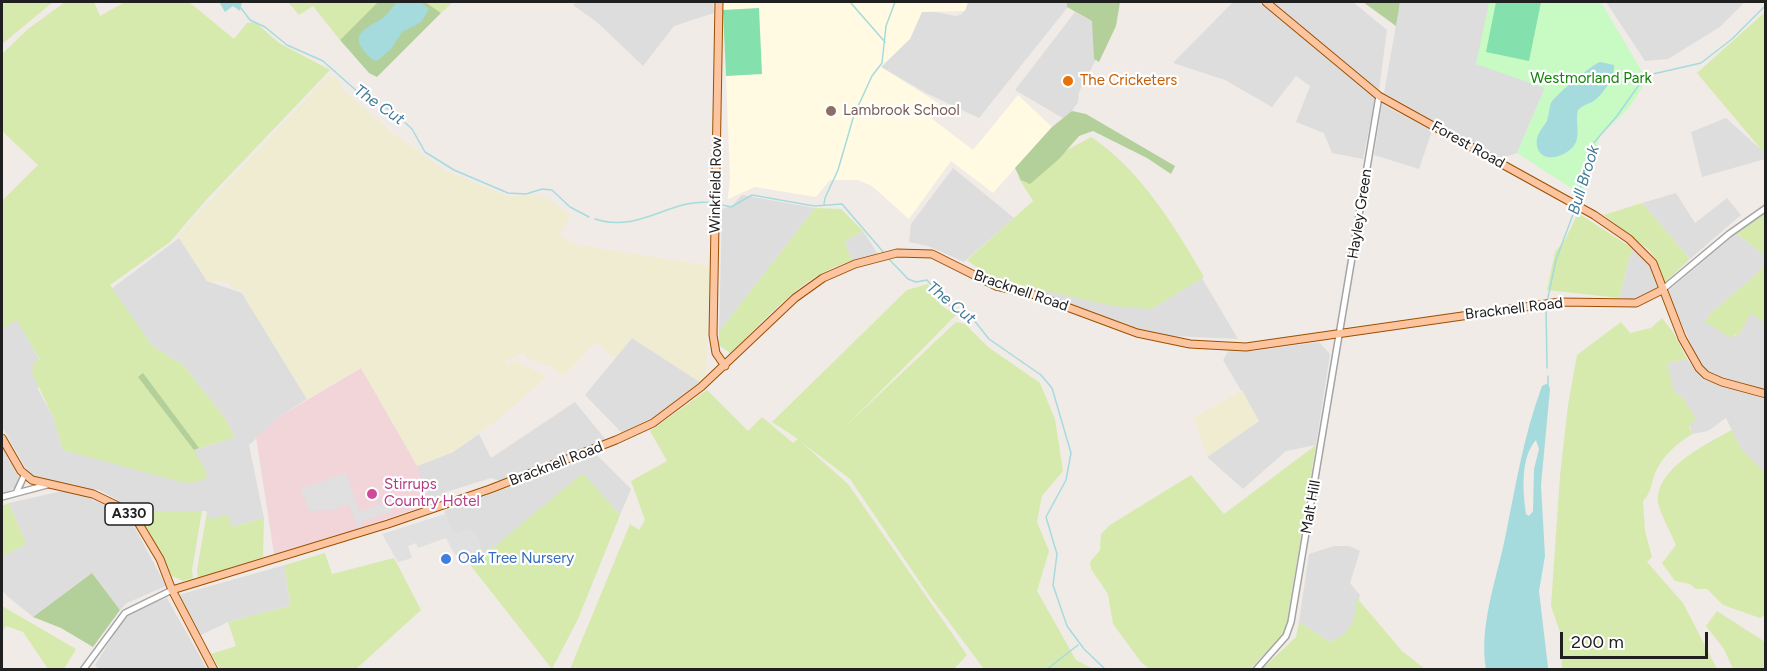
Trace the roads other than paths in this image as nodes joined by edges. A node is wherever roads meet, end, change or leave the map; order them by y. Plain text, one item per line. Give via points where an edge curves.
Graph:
1 (719, 2) edge
2 (1266, 2) edge
3 (1379, 96) junction
4 (1766, 208) edge
5 (1662, 290) junction
6 (1340, 332) junction
7 (725, 366) junction
8 (1766, 394) edge
9 (2, 438) edge
10 (25, 474) junction
11 (47, 485) junction
12 (17, 491) junction
13 (2, 497) edge
14 (172, 590) junction
15 (83, 669) edge
16 (214, 669) edge
17 (1256, 669) edge

1 - 7 main road, Winkfield Row via 713,335 716,353
2 - 3 main road, Forest Road
3 - 5 main road, Forest Road via 1629,238 1645,252
3 - 6 street, Hayley Green
4 - 5 street
5 - 6 main road, Bracknell Road via 1636,303 1547,304
5 - 8 main road, Forest Road via 1688,351 1706,375
6 - 7 main road, Bracknell Road via 1246,346 1190,344 1137,333 1032,294 996,286 932,254 905,252 855,264 823,278 795,298
6 - 17 street, Malt Hill via 1291,622 1286,636
7 - 14 main road, Bracknell Road via 653,423 616,440 388,524
9 - 10 main road
10 - 11 main road, A330
10 - 12 street
11 - 12 street
11 - 14 main road, A330 via 93,494 136,519 160,559
12 - 13 street
14 - 15 street via 124,613
14 - 16 main road, A330

